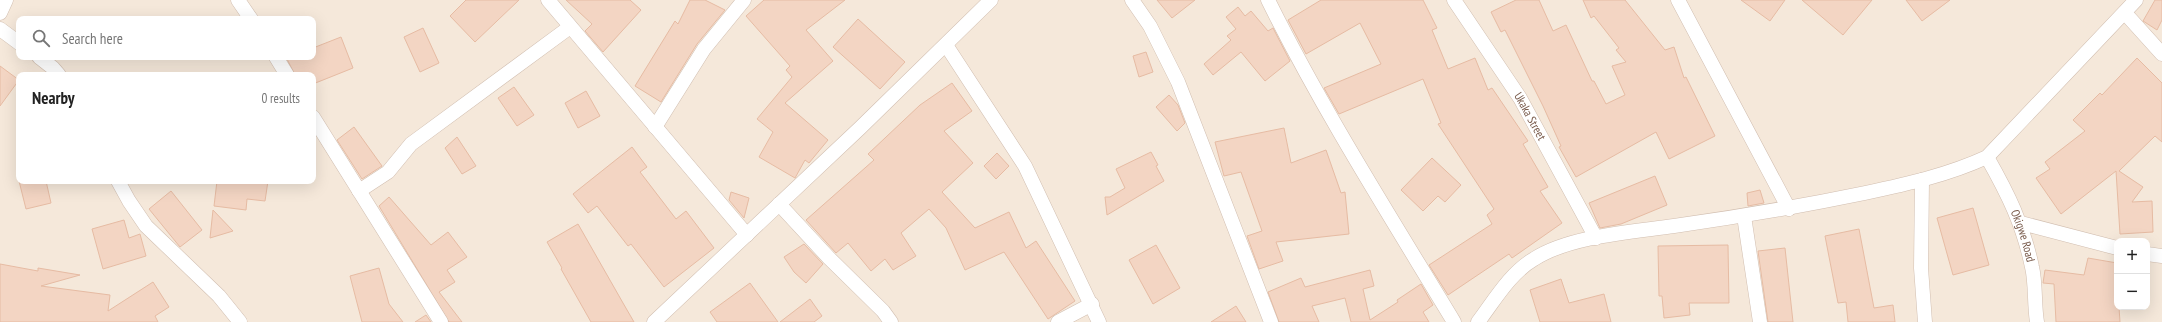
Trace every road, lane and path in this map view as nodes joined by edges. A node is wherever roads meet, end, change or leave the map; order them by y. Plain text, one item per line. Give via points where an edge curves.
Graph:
1 (6, 0) edge
2 (238, 0) edge
3 (548, 0) edge
4 (744, 0) edge
5 (992, 0) edge
6 (1132, 0) edge
7 (1268, 0) edge
8 (1454, 0) edge
9 (1678, 0) edge
10 (2136, 0) edge
11 (0, 13) edge
12 (2125, 13) junction
13 (249, 16) edge
14 (570, 27) junction
15 (0, 29) edge
16 (16, 41) edge
17 (946, 45) junction
18 (2162, 54) edge
19 (43, 60) edge
20 (278, 60) edge
21 (57, 72) edge
22 (285, 72) edge
23 (316, 122) edge
24 (655, 127) junction
25 (1987, 157) junction
26 (1922, 180) junction
27 (120, 184) edge
28 (359, 191) junction
29 (779, 204) junction
30 (1789, 209) junction
31 (1744, 216) junction
32 (2021, 223) junction
33 (747, 235) junction
34 (1596, 238) junction
35 (2114, 247) edge
36 (2150, 254) edge
37 (2162, 256) edge
38 (1092, 304) junction
39 (240, 322) edge
40 (441, 322) edge
41 (654, 322) edge
42 (891, 322) edge
43 (1058, 322) edge
44 (1099, 322) edge
45 (1271, 322) edge
46 (1454, 322) edge
47 (1478, 322) edge
48 (1760, 322) edge
49 (1925, 322) edge
50 (2037, 322) edge

1 - 11 street
2 - 13 street
3 - 14 street
4 - 24 street via 704,49
5 - 17 street
6 - 45 street via 1150,26 1178,82
7 - 46 street via 1290,44
8 - 34 street, Ukaka Street via 1520,98
9 - 30 street
10 - 12 street
12 - 18 street
12 - 25 street
14 - 24 street
14 - 28 street via 411,144 388,172
15 - 16 street
17 - 29 street
17 - 38 street via 1025,166
19 - 21 street
20 - 22 street
23 - 28 street
24 - 33 street
25 - 26 street
25 - 32 street, Okigwe Road
26 - 30 street
26 - 49 street via 1921,268
27 - 39 street via 146,226 219,296
28 - 40 street
29 - 33 street
29 - 42 street
30 - 31 street
31 - 34 street
31 - 48 street
32 - 35 street
32 - 50 street, Okigwe Road via 2033,269
33 - 41 street
34 - 47 street via 1550,251 1533,259 1518,271
36 - 37 street
38 - 43 street
38 - 44 street

